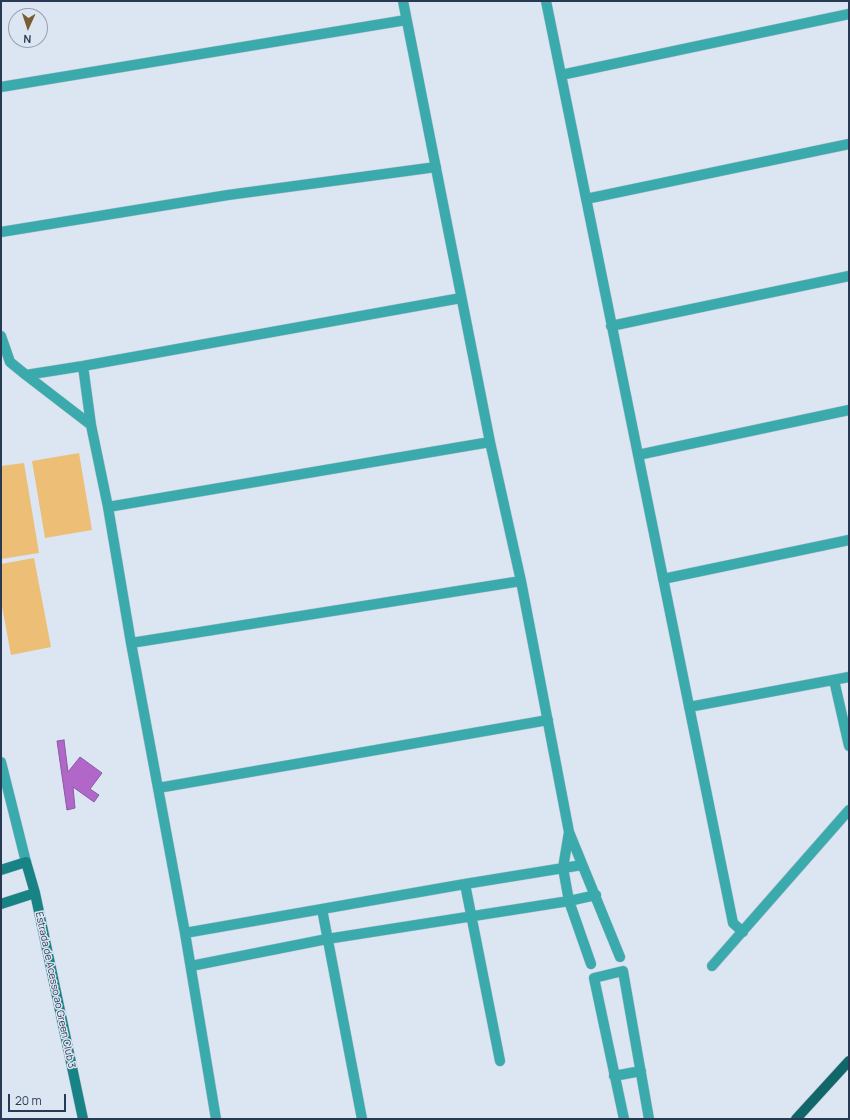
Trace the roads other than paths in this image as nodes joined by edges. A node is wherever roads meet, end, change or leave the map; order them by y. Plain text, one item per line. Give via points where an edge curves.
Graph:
1 (403, 1) edge
2 (546, 1) edge
3 (849, 14) edge
4 (406, 20) junction
5 (561, 75) junction
6 (1, 87) edge
7 (849, 144) edge
8 (436, 167) junction
9 (586, 199) junction
10 (1, 232) edge
11 (849, 276) edge
12 (461, 298) junction
13 (611, 326) junction
14 (1, 336) edge
15 (83, 366) junction
16 (26, 375) junction
17 (849, 410) edge
18 (91, 425) junction
19 (490, 442) junction
20 (638, 455) junction
21 (108, 507) junction
22 (849, 540) edge
23 (663, 579) junction
24 (521, 581) junction
25 (131, 643) junction
26 (849, 678) edge
27 (834, 680) junction
28 (689, 707) junction
29 (548, 720) junction
30 (849, 746) edge
31 (1, 762) edge
32 (158, 788) junction
33 (849, 810) edge
34 (570, 832) junction
35 (26, 862) junction
36 (582, 865) junction
37 (563, 868) junction
38 (1, 870) edge
39 (465, 884) junction
40 (35, 893) junction
41 (596, 895) junction
42 (569, 901) junction
43 (1, 904) edge
44 (322, 909) junction
45 (472, 916) junction
46 (743, 932) junction
47 (185, 933) junction
48 (327, 939) junction
49 (620, 957) dead end
50 (591, 964) dead end
51 (191, 966) junction
52 (712, 966) dead end
53 (500, 1061) dead end
54 (849, 1061) edge
55 (641, 1070) junction
56 (614, 1076) junction
57 (83, 1119) edge
58 (216, 1119) edge
59 (362, 1119) edge
60 (624, 1119) edge
61 (649, 1119) edge
62 (796, 1119) edge

1 - 4 street
2 - 5 street
3 - 5 street
4 - 6 street
4 - 8 street
5 - 9 street
7 - 9 street
8 - 10 street via 228,195
8 - 12 street
9 - 13 street
11 - 13 street
12 - 15 street
12 - 19 street
13 - 20 street
14 - 16 street via 10,362
15 - 16 street
15 - 18 street
16 - 18 street
17 - 20 street
18 - 21 street
19 - 21 street
19 - 24 street
20 - 23 street
21 - 25 street
22 - 23 street
23 - 28 street
24 - 25 street
24 - 29 street
25 - 32 street
26 - 27 street
27 - 28 street
27 - 30 street
28 - 46 street via 733,923
29 - 32 street
29 - 34 street
31 - 35 street
32 - 47 street
33 - 46 street
34 - 36 street
34 - 37 street
35 - 38 street
35 - 40 street, Estrada de Acesso ao Green Club 3
36 - 37 street
36 - 41 street
37 - 39 street
37 - 42 street
39 - 44 street
39 - 45 street
40 - 43 street
40 - 57 street, Estrada de Acesso ao Green Club 3
41 - 42 street
41 - 49 street
42 - 45 street
42 - 50 street
44 - 47 street
44 - 48 street
45 - 48 street
45 - 53 street
46 - 52 street
47 - 51 street
48 - 51 street
48 - 59 street
51 - 58 street
54 - 62 main road
55 - 56 street
55 - 56 street via 623,971 594,978
55 - 61 street
56 - 60 street

